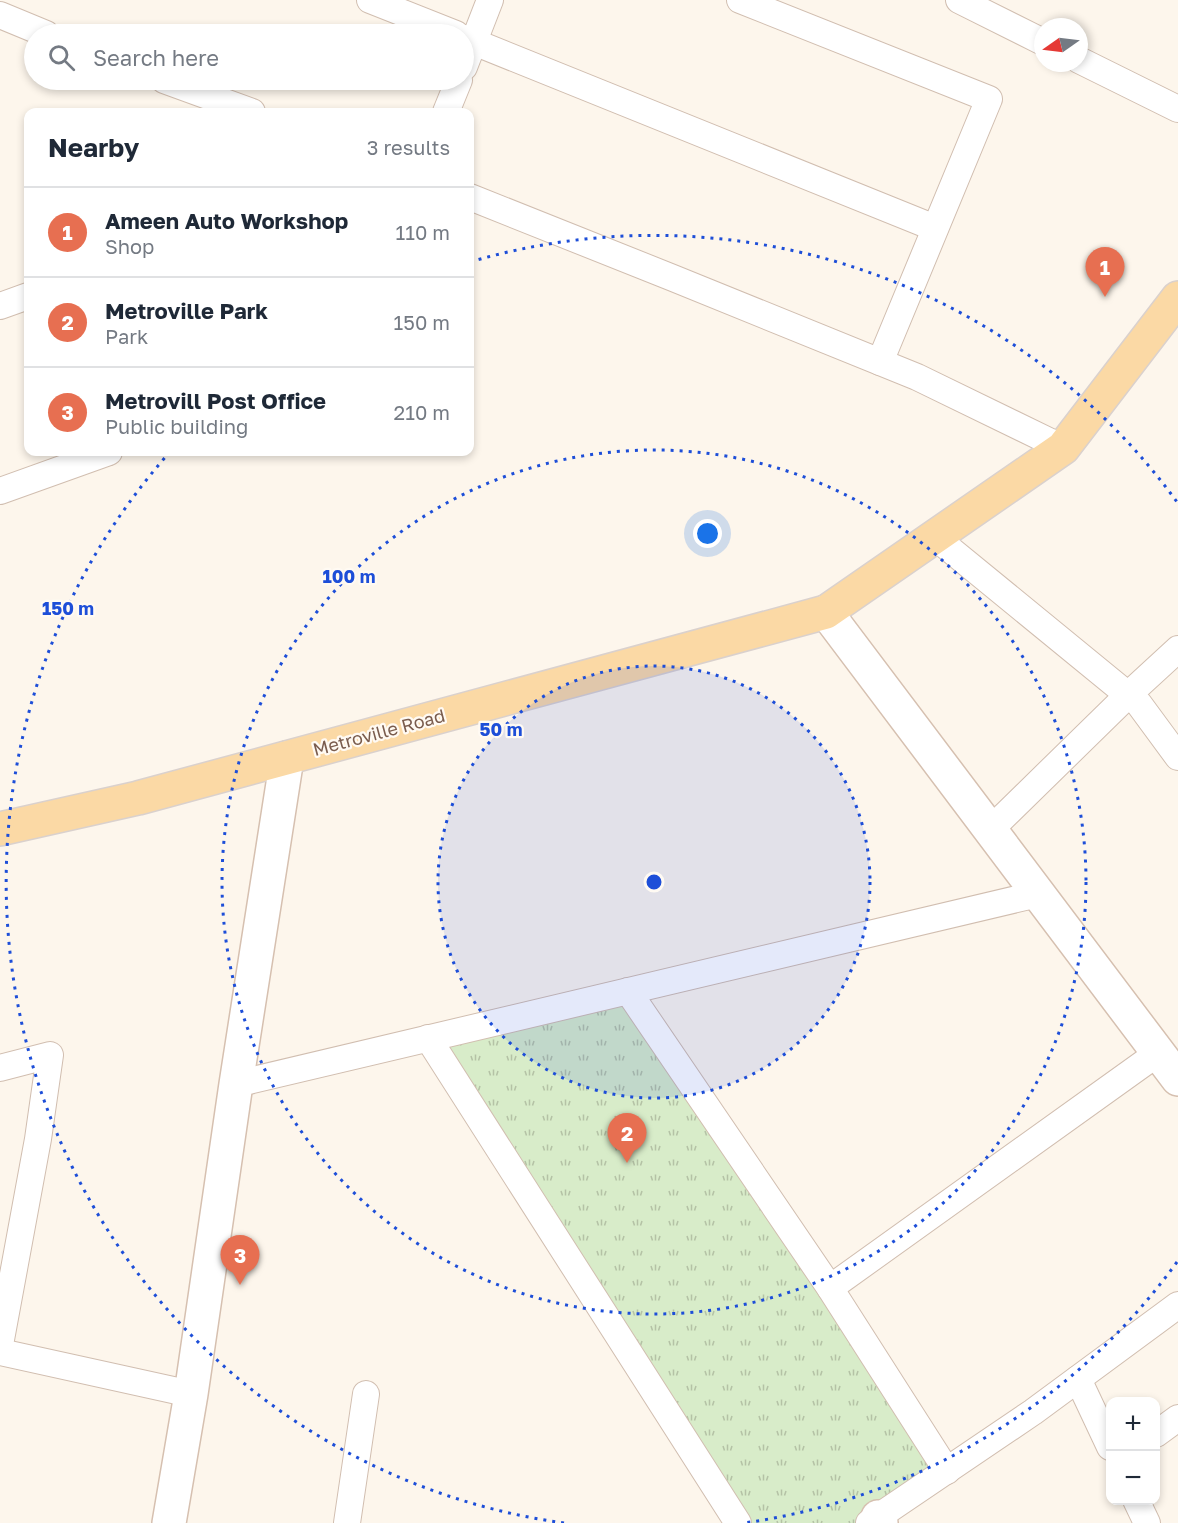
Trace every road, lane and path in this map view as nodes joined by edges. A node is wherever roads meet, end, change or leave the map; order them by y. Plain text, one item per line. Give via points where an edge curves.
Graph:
1 (370, 0) edge
2 (489, 0) edge
3 (740, 0) edge
4 (959, 0) edge
5 (0, 15) edge
6 (429, 24) edge
7 (473, 24) edge
8 (24, 25) edge
9 (1034, 38) edge
10 (474, 42) edge
11 (1088, 64) edge
12 (192, 90) edge
13 (455, 90) edge
14 (241, 108) edge
15 (448, 108) edge
16 (1178, 109) edge
17 (474, 199) edge
18 (935, 228) junction
19 (24, 297) edge
20 (1178, 298) edge
21 (0, 306) edge
22 (880, 362) junction
23 (1063, 448) junction
24 (98, 456) edge
25 (0, 491) edge
26 (935, 537) junction
27 (826, 612) junction
28 (1178, 649) edge
29 (1128, 695) junction
30 (287, 758) junction
31 (1178, 758) edge
32 (0, 829) edge
33 (990, 830) junction
34 (1038, 894) junction
35 (628, 991) junction
36 (428, 1038) junction
37 (1158, 1053) junction
38 (0, 1068) edge
39 (1178, 1079) edge
40 (236, 1084) junction
41 (830, 1288) junction
42 (1178, 1305) edge
43 (0, 1345) edge
44 (0, 1352) edge
45 (1078, 1379) junction
46 (191, 1394) junction
47 (366, 1394) dead end
48 (1178, 1418) edge
49 (1160, 1431) edge
50 (1106, 1438) edge
51 (946, 1471) junction
52 (1138, 1505) edge
53 (876, 1521) edge
54 (169, 1523) edge
55 (347, 1523) edge
56 (738, 1523) edge
57 (1147, 1523) edge

1 - 6 street
2 - 7 street
3 - 18 street via 989,99
4 - 9 street
5 - 8 street
10 - 18 street
11 - 16 street
12 - 14 street
13 - 15 street
17 - 22 street
18 - 22 street
19 - 21 street
20 - 23 main road, Metroville Road
22 - 23 street
23 - 26 main road, Metroville Road
24 - 25 street
26 - 27 main road, Metroville Road
26 - 29 street
27 - 30 main road, Metroville Road
27 - 33 street
28 - 29 street
29 - 31 street via 1139,704
29 - 33 street
30 - 32 main road, Metroville Road via 138,798
30 - 40 street
33 - 34 street
34 - 35 street
34 - 37 street
35 - 36 street
35 - 41 street
36 - 40 street
36 - 56 street
37 - 39 street
37 - 41 street
38 - 43 street via 50,1055
40 - 46 street
41 - 51 street
42 - 45 street
44 - 46 street
45 - 50 street
45 - 51 street
46 - 54 street
47 - 55 street
48 - 49 street
51 - 53 street
52 - 57 street

